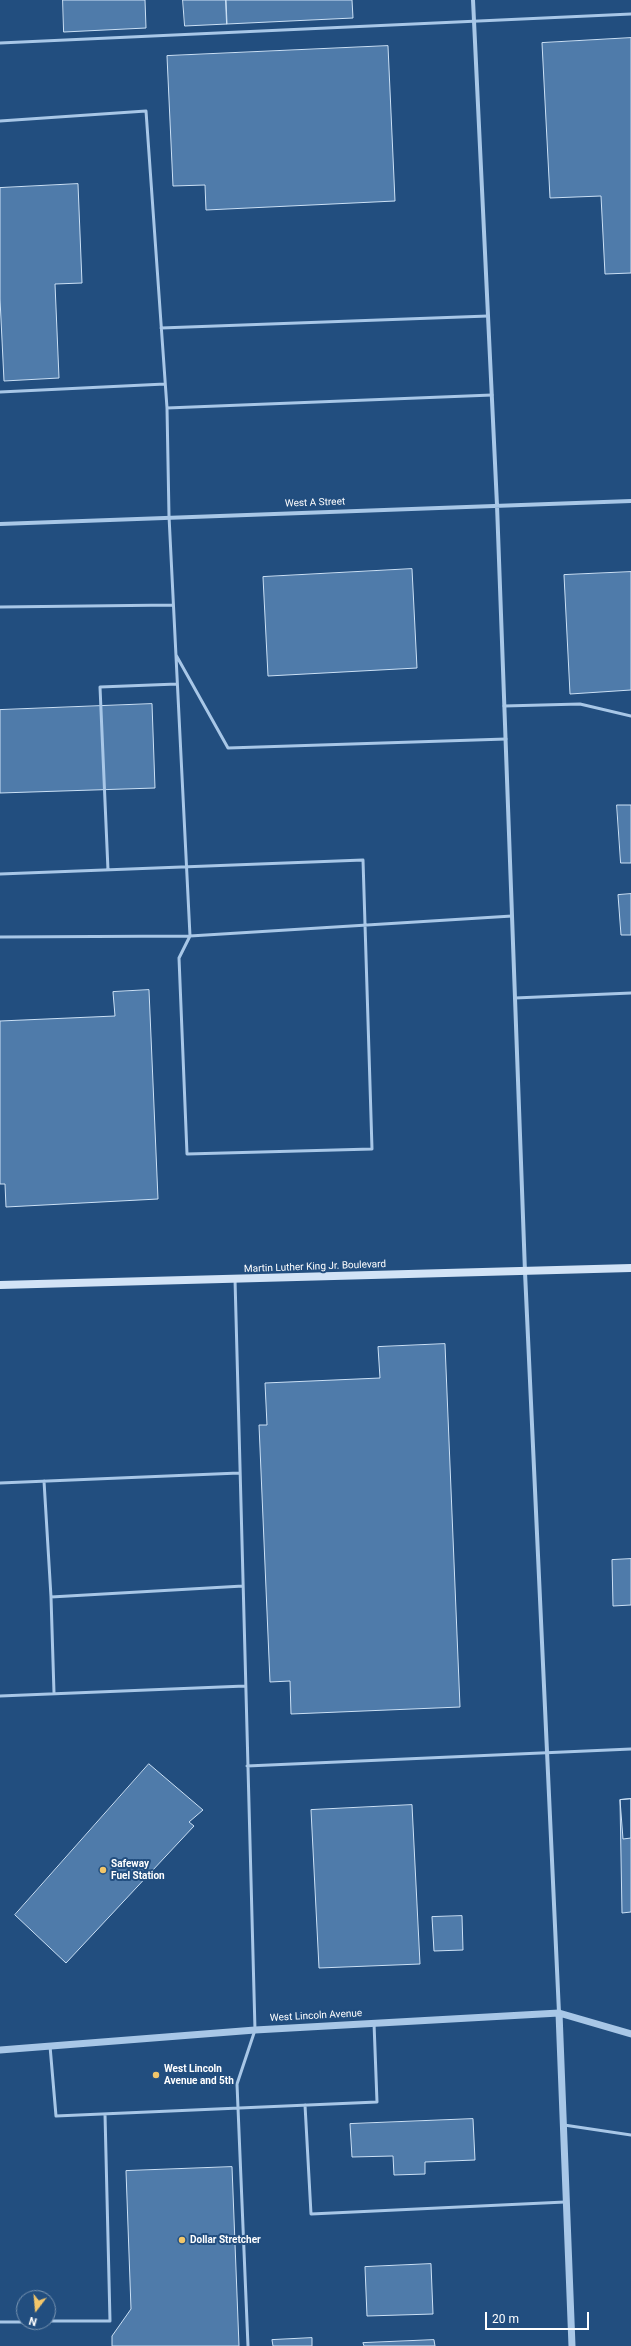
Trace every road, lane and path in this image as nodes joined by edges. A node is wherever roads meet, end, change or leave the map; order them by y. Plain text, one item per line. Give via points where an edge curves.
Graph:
1 (474, 0) edge
2 (631, 14) edge
3 (474, 22) junction
4 (0, 43) edge
5 (0, 121) edge
6 (488, 316) junction
7 (161, 328) junction
8 (165, 384) junction
9 (0, 392) edge
10 (492, 395) junction
11 (167, 408) junction
12 (631, 501) edge
13 (497, 505) junction
14 (169, 516) junction
15 (0, 524) edge
16 (173, 605) junction
17 (0, 608) edge
18 (176, 654) junction
19 (177, 684) junction
20 (504, 706) junction
21 (631, 716) edge
22 (506, 739) junction
23 (186, 867) junction
24 (108, 870) junction
25 (0, 874) edge
26 (512, 916) junction
27 (366, 925) junction
28 (190, 936) junction
29 (0, 938) edge
30 (631, 993) edge
31 (515, 998) junction
32 (631, 1268) edge
33 (524, 1272) junction
34 (234, 1279) junction
35 (0, 1285) edge
36 (240, 1473) junction
37 (44, 1481) junction
38 (0, 1483) edge
39 (242, 1586) junction
40 (51, 1597) junction
41 (245, 1686) junction
42 (54, 1693) junction
43 (0, 1696) edge
44 (631, 1749) edge
45 (547, 1753) junction
46 (247, 1766) junction
47 (559, 2013) junction
48 (374, 2023) junction
49 (255, 2030) junction
50 (631, 2034) edge
51 (50, 2045) junction
52 (0, 2050) edge
53 (305, 2105) junction
54 (238, 2108) junction
55 (105, 2114) junction
56 (563, 2124) junction
57 (631, 2135) edge
58 (566, 2202) junction
59 (56, 2321) edge
60 (0, 2322) edge
61 (16, 2322) edge
62 (248, 2346) edge
63 (572, 2346) edge

1 - 3 street
2 - 3 lane
3 - 4 lane
3 - 6 street
5 - 7 lane via 146,112
6 - 7 lane
6 - 10 street
7 - 8 lane
8 - 9 lane
8 - 11 lane
10 - 11 lane
10 - 13 street
11 - 14 lane
12 - 13 street, West A Street
13 - 14 street, West A Street
13 - 20 street
14 - 15 street, West A Street
14 - 16 lane
16 - 17 lane
16 - 18 lane
18 - 19 lane
18 - 22 lane via 228,748
19 - 23 lane
19 - 24 lane via 100,687
20 - 21 lane via 580,704
20 - 22 street
22 - 26 street
23 - 24 lane
23 - 27 lane via 363,860
23 - 28 lane
24 - 25 lane
26 - 27 lane
26 - 31 street
27 - 28 lane
27 - 28 lane via 372,1149 187,1154 178,958
28 - 29 lane
30 - 31 lane
31 - 33 street
32 - 33 main road, Martin Luther King Jr. Boulevard
33 - 34 main road, Martin Luther King Jr. Boulevard
33 - 45 street
34 - 35 main road, Martin Luther King Jr. Boulevard
34 - 36 lane
36 - 37 lane
36 - 39 lane
37 - 38 lane
37 - 40 lane
39 - 40 lane
39 - 41 lane
40 - 42 lane
41 - 42 lane
41 - 46 lane
42 - 43 lane
44 - 45 lane
45 - 46 lane
45 - 47 street
46 - 49 lane
47 - 48 street, West Lincoln Avenue
47 - 50 street, West Lincoln Avenue
47 - 56 street
48 - 49 street, West Lincoln Avenue
48 - 53 lane via 377,2102
49 - 51 street, West Lincoln Avenue
49 - 54 lane via 237,2084
51 - 52 street, West Lincoln Avenue
51 - 55 lane via 56,2116
53 - 54 lane
53 - 58 lane via 311,2214
54 - 55 lane
54 - 62 lane
55 - 59 lane via 110,2321
56 - 57 lane
56 - 58 street
58 - 63 street
60 - 61 lane

